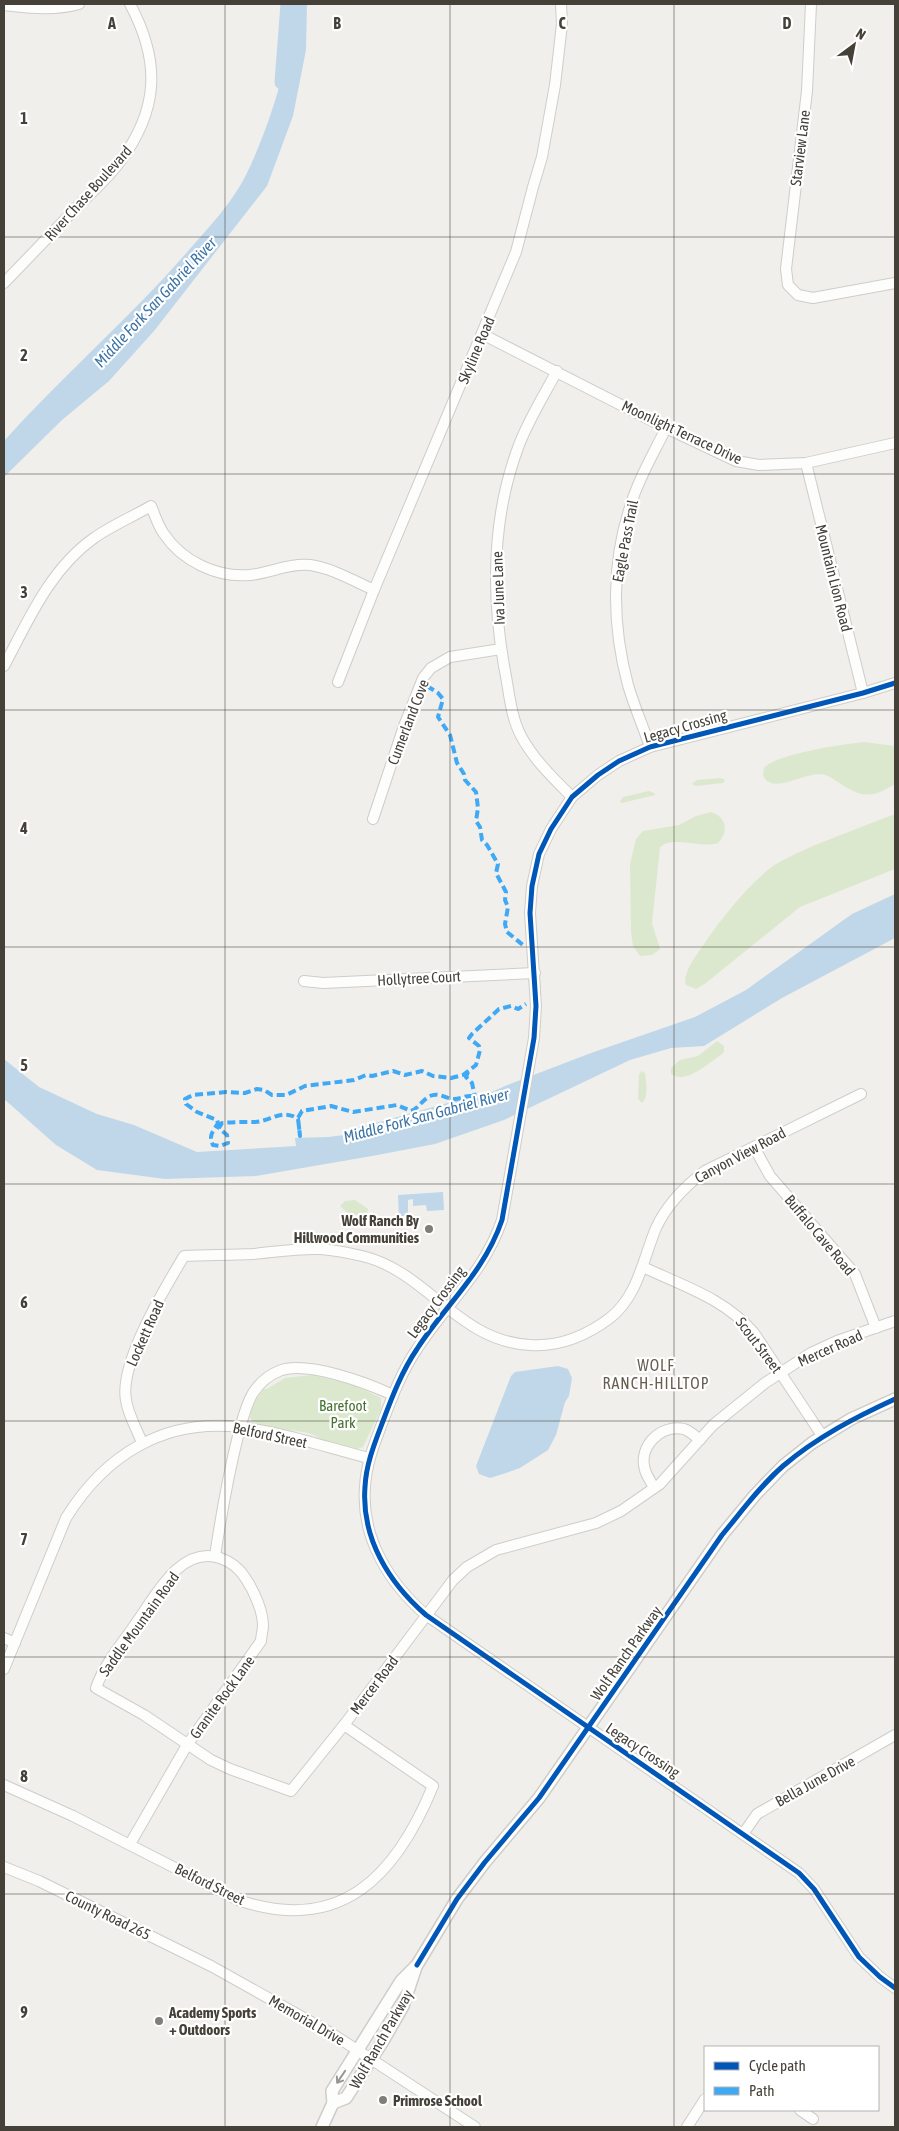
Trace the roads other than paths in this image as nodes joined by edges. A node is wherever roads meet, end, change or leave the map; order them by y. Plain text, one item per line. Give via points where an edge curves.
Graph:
1 (79, 4) edge
2 (130, 4) edge
3 (561, 4) edge
4 (811, 4) edge
5 (4, 5) edge
6 (5, 280) edge
7 (895, 283) edge
8 (482, 334) junction
9 (557, 371) junction
10 (666, 428) junction
11 (895, 443) edge
12 (806, 463) junction
13 (374, 590) junction
14 (501, 649) junction
15 (4, 666) edge
16 (338, 682) dead end
17 (895, 683) edge
18 (862, 693) junction
19 (650, 747) junction
20 (572, 797) junction
21 (373, 819) dead end
22 (535, 973) junction
23 (304, 982) dead end
24 (861, 1094) dead end
25 (754, 1147) junction
26 (184, 1256) joint
27 (643, 1267) junction
28 (448, 1309) junction
29 (895, 1321) edge
30 (876, 1328) junction
31 (780, 1373) junction
32 (393, 1395) junction
33 (895, 1399) edge
34 (241, 1427) junction
35 (823, 1437) junction
36 (700, 1440) junction
37 (142, 1443) junction
38 (369, 1458) junction
39 (654, 1488) junction
40 (215, 1556) junction
41 (426, 1615) junction
42 (4, 1638) edge
43 (15, 1643) junction
44 (4, 1669) edge
45 (96, 1688) joint
46 (344, 1725) junction
47 (589, 1728) junction
48 (895, 1736) edge
49 (187, 1745) junction
50 (4, 1785) edge
51 (743, 1834) junction
52 (130, 1844) junction
53 (4, 1867) edge
54 (417, 1965) junction
55 (211, 1966) joint
56 (895, 1988) edge
57 (358, 2050) junction
58 (371, 2059) junction
59 (704, 2101) edge
60 (333, 2103) junction
61 (801, 2111) edge
62 (813, 2119) dead end
63 (322, 2127) edge
64 (475, 2127) edge
65 (687, 2127) edge

1 - 5 street via 40,9
2 - 6 street, River Chase Boulevard via 148,45 151,66 150,94 144,120 134,142 118,164
3 - 8 street, Skyline Road via 560,55 542,157 516,252
4 - 7 street, Starview Lane via 808,91 786,270 788,285 802,296 813,298
8 - 9 street, Moonlight Terrace Drive
8 - 13 street, Skyline Road
9 - 10 street, Moonlight Terrace Drive
9 - 14 street, Iva June Lane via 519,446 498,523 495,580
10 - 12 street, Moonlight Terrace Drive via 736,461 759,465
10 - 19 street, Eagle Pass Trail via 630,504 617,570 615,604 628,685
11 - 12 street, Moonlight Terrace Drive
12 - 18 street, Mountain Lion Road
13 - 15 street via 310,565 294,565 249,575 203,568 190,560 164,534 151,506 93,539 70,560 47,586
13 - 16 street, Skyline Road
14 - 20 street, Iva June Lane via 514,720 521,736 546,772
14 - 21 street, Cumerland Cove via 450,657 431,668 423,678
17 - 18 street, Legacy Crossing
18 - 19 street, Legacy Crossing
19 - 20 street, Legacy Crossing via 619,761
20 - 22 street, Legacy Crossing via 550,830 539,854 532,886 530,913
22 - 23 street, Hollytree Court
22 - 28 street, Legacy Crossing via 532,1057 502,1220 494,1244
24 - 25 street, Canyon View Road
25 - 27 street, Canyon View Road via 705,1171 683,1187 665,1210
25 - 30 street, Buffalo Cave Road via 770,1176 855,1274
26 - 28 street, Canyon View Road via 322,1249 364,1257 386,1265
26 - 37 street, Lockett Road via 153,1312 128,1368 126,1400
27 - 28 street, Canyon View Road via 629,1296 611,1316 579,1337 556,1344 513,1344 476,1330
27 - 31 street, Scout Street via 729,1308 754,1333
28 - 32 street, Legacy Crossing via 416,1349
29 - 30 street, Mercer Road
30 - 31 street, Mercer Road via 837,1341
31 - 35 street, Scout Street
31 - 36 street, Mercer Road
32 - 34 street via 355,1379 308,1369 280,1370 266,1378 253,1392
32 - 38 street, Legacy Crossing
33 - 35 street, Wolf Ranch Parkway
34 - 37 street, Belford Street via 192,1429 168,1433
34 - 38 street, Belford Street
34 - 40 street via 228,1476
35 - 47 street, Wolf Ranch Parkway via 783,1466 722,1535
36 - 39 street, Mercer Road
36 - 39 street via 686,1430 674,1428 657,1434 644,1458 645,1470
37 - 43 street, Belford Street via 94,1479 78,1499 66,1518
38 - 41 street, Legacy Crossing via 364,1487 372,1541 399,1589
39 - 41 street, Mercer Road via 621,1511 596,1523 496,1550 453,1580
40 - 45 street, Saddle Mountain Road via 192,1559 175,1570 101,1673
40 - 49 street, Granite Rock Lane via 232,1563 242,1572 250,1585 263,1626 258,1648
41 - 46 street, Mercer Road
41 - 47 street, Legacy Crossing
42 - 43 street
43 - 44 street, Belford Street
45 - 49 street, Mercer Road
46 - 49 street, Mercer Road via 291,1791 230,1769
46 - 52 street, Belford Street via 433,1786 421,1815 391,1860 361,1890 338,1903 312,1910 259,1907 238,1900
47 - 51 street, Legacy Crossing
47 - 54 street, Wolf Ranch Parkway via 539,1798 457,1899
48 - 51 street, Bella June Drive via 757,1814
49 - 52 street, Granite Rock Lane
50 - 52 street, Belford Street
51 - 56 street, Legacy Crossing via 799,1873 814,1889 859,1957
53 - 55 street, County Road 265
54 - 57 street, Wolf Ranch Parkway via 401,1982
54 - 58 street, Wolf Ranch Parkway via 403,2006
55 - 57 street, Memorial Drive
57 - 58 street, Memorial Drive
57 -> 60 street, Wolf Ranch Parkway via 332,2091
58 - 60 street, Wolf Ranch Parkway via 346,2098
58 - 64 street, Memorial Drive
59 - 65 street
60 - 63 street, Wolf Ranch Parkway
61 - 62 street

